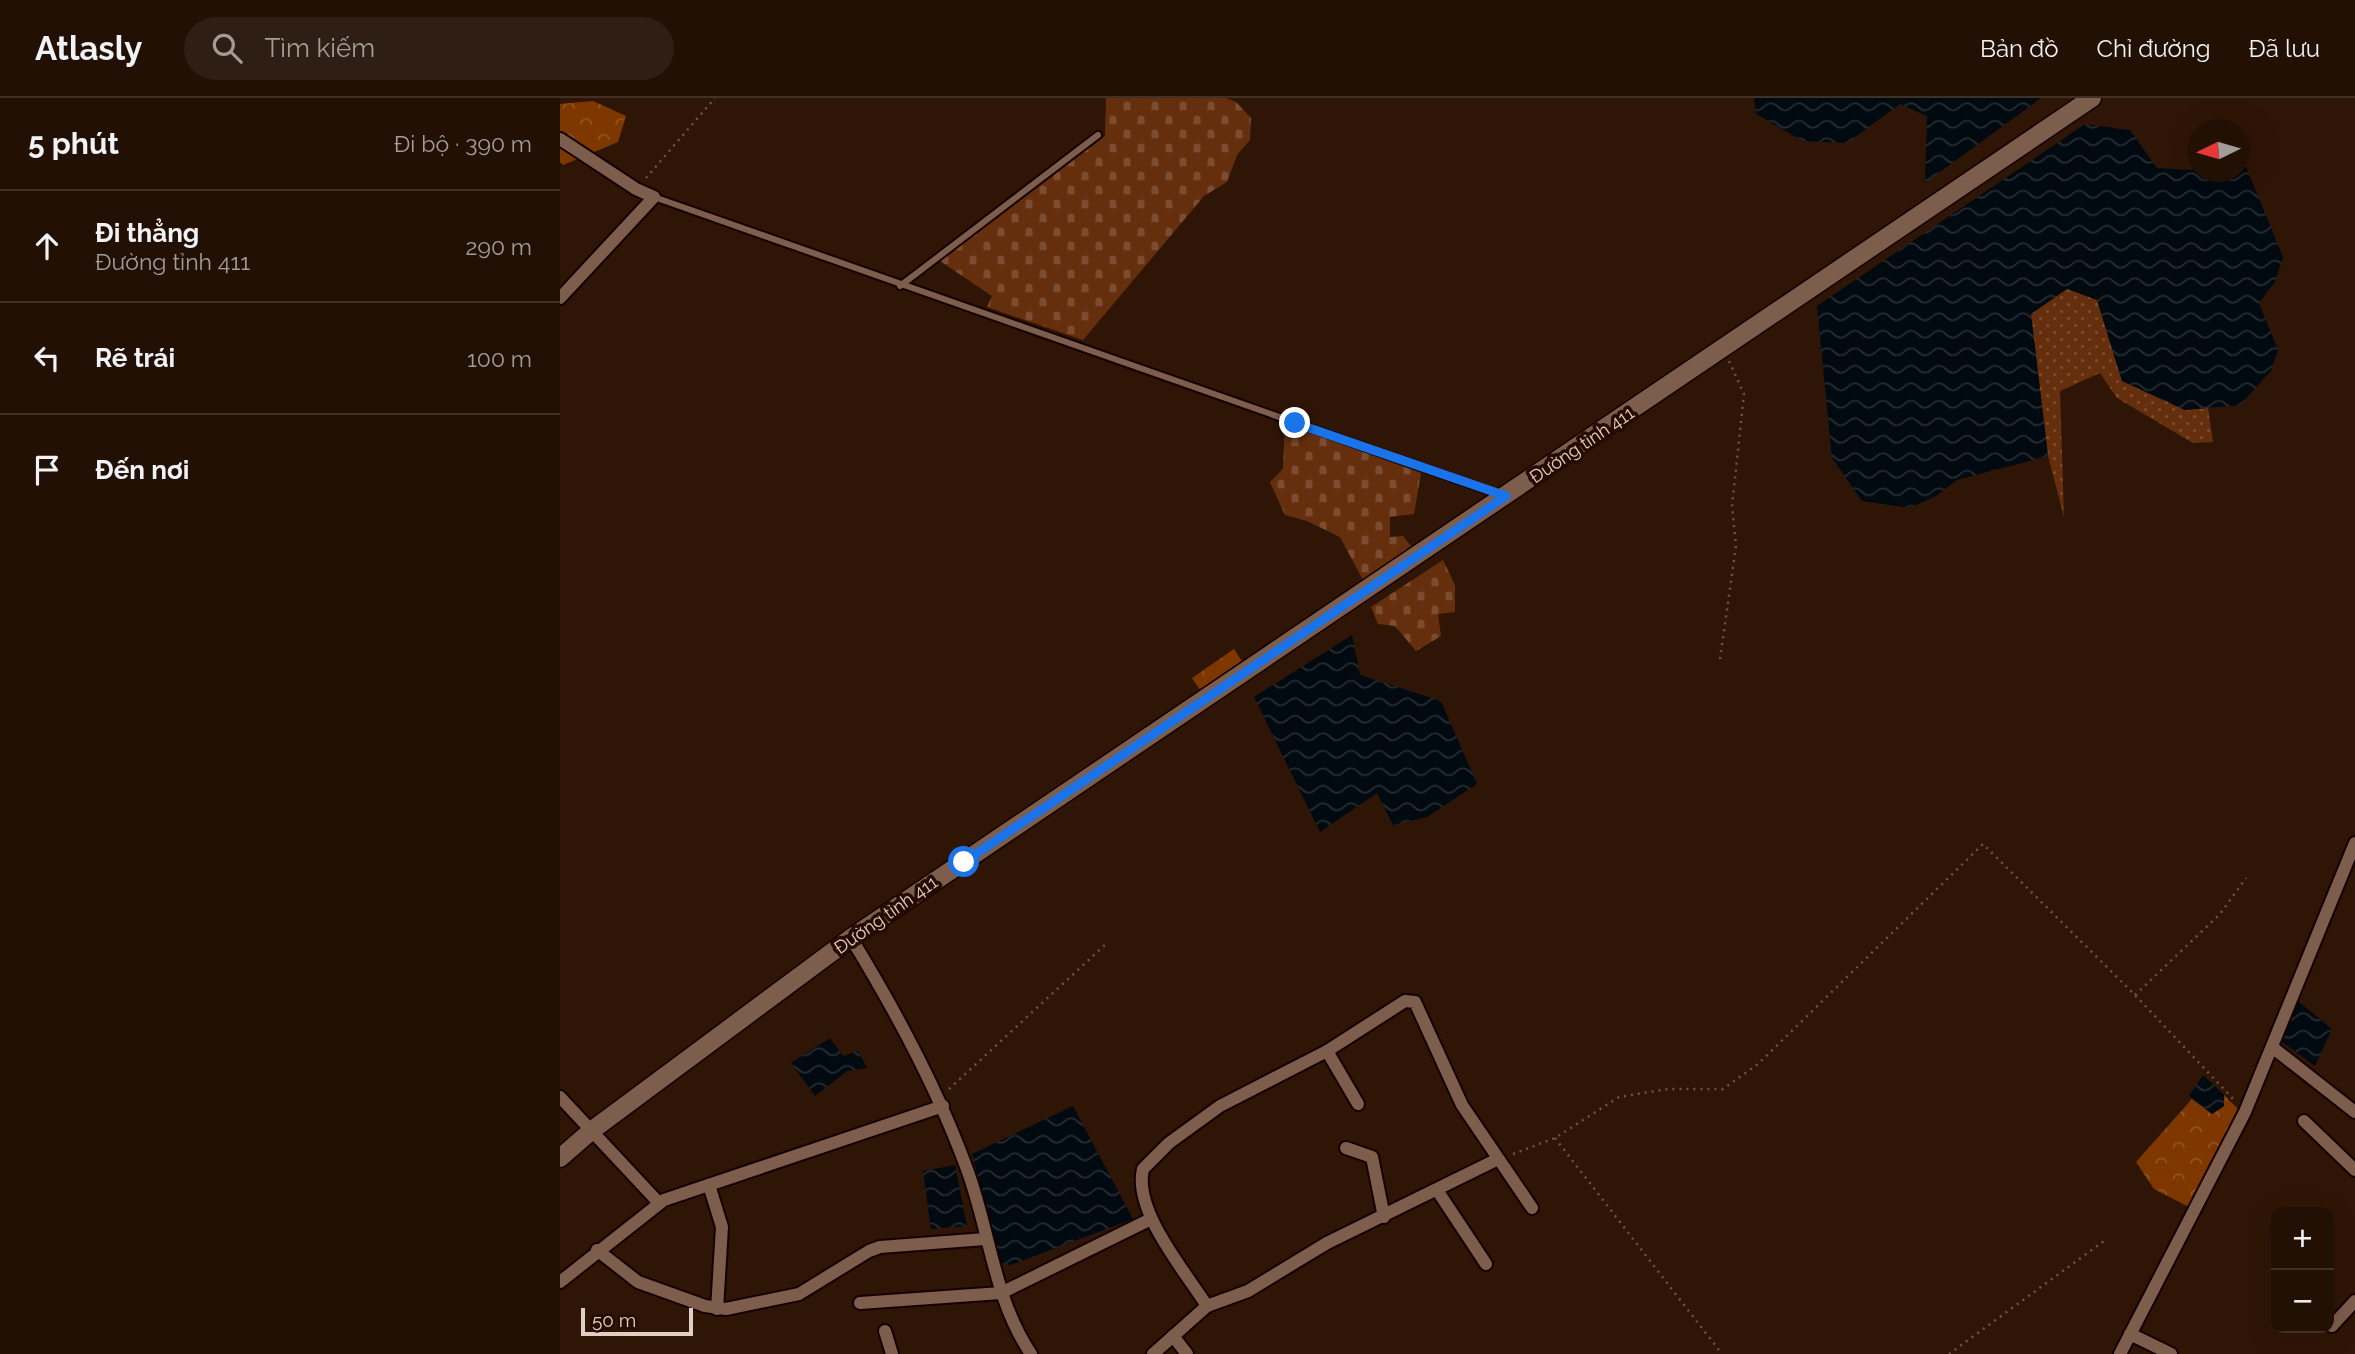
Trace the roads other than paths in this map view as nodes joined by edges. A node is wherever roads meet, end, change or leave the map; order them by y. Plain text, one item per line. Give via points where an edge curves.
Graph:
1 (2092, 98) edge
2 (1098, 135) dead end
3 (560, 139) edge
4 (654, 197) junction
5 (900, 286) junction
6 (560, 298) edge
7 (1506, 496) junction
8 (2355, 843) edge
9 (851, 938) junction
10 (2272, 1047) junction
11 (1327, 1051) junction
12 (560, 1097) edge
13 (941, 1102) junction
14 (1358, 1104) dead end
15 (2355, 1112) edge
16 (2304, 1121) dead end
17 (592, 1131) junction
18 (1346, 1147) dead end
19 (560, 1158) edge
20 (1496, 1160) junction
21 (2355, 1170) edge
22 (709, 1185) junction
23 (1437, 1191) junction
24 (659, 1203) junction
25 (1532, 1208) dead end
26 (1384, 1217) junction
27 (1152, 1219) junction
28 (985, 1239) junction
29 (597, 1250) junction
30 (1486, 1264) dead end
31 (560, 1282) edge
32 (1001, 1293) junction
33 (2355, 1301) edge
34 (860, 1303) dead end
35 (1207, 1306) junction
36 (717, 1308) junction
37 (2334, 1324) edge
38 (885, 1331) dead end
39 (2130, 1334) junction
40 (1173, 1336) junction
41 (892, 1354) edge
42 (1031, 1354) edge
43 (1153, 1354) edge
44 (1187, 1354) edge
45 (2120, 1354) edge
46 (2171, 1354) edge

1 - 7 main road, Đường tỉnh 411
2 - 5 lane
3 - 4 street
4 - 5 lane
4 - 6 street
5 - 7 lane
7 - 9 main road, Đường tỉnh 411
8 - 10 street
9 - 13 street
9 - 17 main road, Đường tỉnh 411
10 - 15 street
10 - 39 street via 2245,1112
11 - 14 street
11 - 20 street via 1405,1001 1415,1002 1462,1105
11 - 27 street via 1220,1106 1170,1143 1143,1169 1142,1194
12 - 17 street
13 - 22 street
13 - 28 street via 969,1177
16 - 21 street
17 - 19 main road, Đường tỉnh 411
17 - 24 street
18 - 26 street via 1372,1157
20 - 23 street
20 - 25 street
22 - 24 street
22 - 36 street via 722,1227
23 - 26 street
23 - 30 street
24 - 29 street
26 - 35 street via 1327,1242 1248,1291
27 - 32 street
27 - 35 street
28 - 32 street
28 - 36 street via 880,1247 799,1294
29 - 31 street
29 - 36 street via 638,1282
32 - 34 street
32 - 42 street
33 - 37 street
35 - 40 street
38 - 41 street
39 - 45 street
39 - 46 street
40 - 43 street
40 - 44 street

